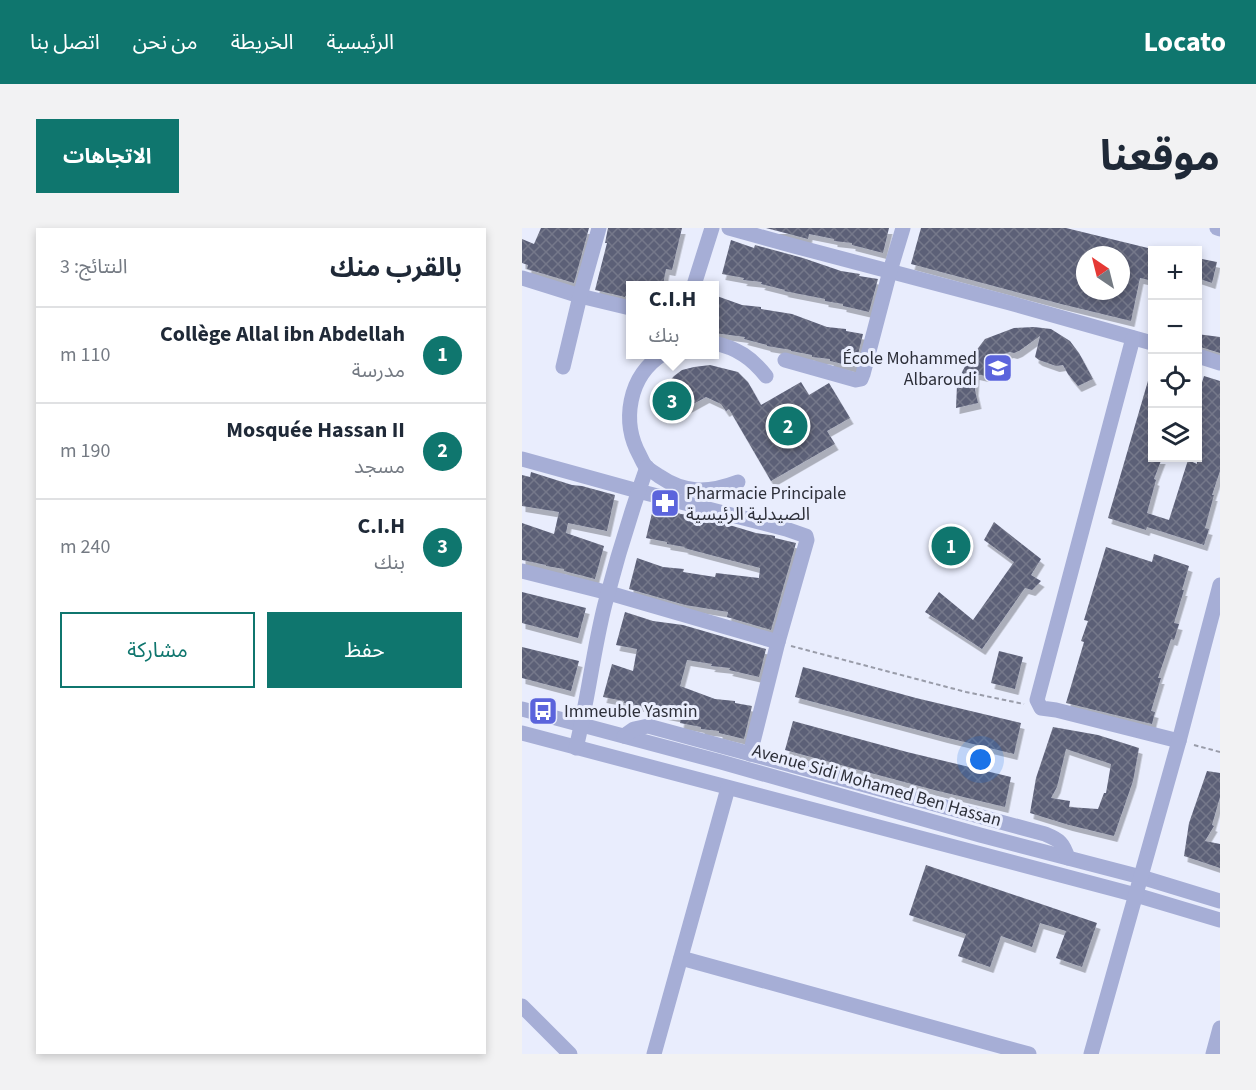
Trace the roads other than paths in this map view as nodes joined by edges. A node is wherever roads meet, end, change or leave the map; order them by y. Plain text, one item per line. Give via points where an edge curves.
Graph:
1 (599, 228) edge
2 (712, 228) edge
3 (729, 228) edge
4 (903, 228) edge
5 (890, 271) junction
6 (522, 278) edge
7 (695, 281) edge
8 (580, 296) junction
9 (626, 307) edge
10 (1134, 338) junction
11 (1148, 342) edge
12 (719, 344) edge
13 (1202, 358) edge
14 (658, 359) edge
15 (784, 360) dead end
16 (1220, 363) edge
17 (563, 366) dead end
18 (766, 376) dead end
19 (522, 459) edge
20 (647, 467) junction
21 (738, 482) dead end
22 (638, 491) junction
23 (522, 572) edge
24 (1220, 585) edge
25 (609, 593) junction
26 (778, 642) junction
27 (522, 697) edge
28 (526, 711) edge
29 (582, 726) junction
30 (522, 733) edge
31 (624, 736) junction
32 (1179, 741) junction
33 (576, 748) junction
34 (750, 754) junction
35 (728, 788) junction
36 (1068, 858) junction
37 (1141, 877) junction
38 (1136, 895) junction
39 (1217, 898) edge
40 (1220, 920) edge
41 (681, 958) junction
42 (522, 1006) edge
43 (1220, 1028) edge
44 (570, 1054) edge
45 (654, 1054) edge
46 (1029, 1054) edge
47 (1091, 1054) edge
48 (1213, 1054) edge

1 - 8 street
2 - 7 street
3 - 5 street
4 - 5 street
5 - 10 street
5 - 15 street via 861,379
6 - 8 street
8 - 9 street
8 - 17 street
10 - 11 street
10 - 32 street via 1037,700 1041,708
12 - 18 street via 742,353
13 - 16 street
14 - 20 street via 642,374 631,397 629,423 634,445
19 - 22 street
20 - 21 street via 685,489 721,488
20 - 22 street
22 - 25 street
22 - 26 street via 806,536
23 - 25 street
24 - 32 street
25 - 26 street
25 - 29 street
26 - 34 street
27 - 28 street
28 - 29 street, Avenue Sidi Mohamed Ben Hassan
29 - 31 street, Avenue Sidi Mohamed Ben Hassan
29 - 33 street
30 - 33 street, Avenue Sidi Mohamed Ben Hassan
31 - 34 street via 648,726
31 - 36 street, Avenue Sidi Mohamed Ben Hassan
32 - 37 street
33 - 35 street, Avenue Sidi Mohamed Ben Hassan
34 - 36 street via 1045,834 1061,842
35 - 38 street, Avenue Sidi Mohamed Ben Hassan
35 - 41 street
36 - 37 street, Avenue Sidi Mohamed Ben Hassan
37 - 38 street
37 - 39 street, Avenue Sidi Mohamed Ben Hassan
38 - 40 street, Avenue Sidi Mohamed Ben Hassan
38 - 47 street
41 - 45 street
41 - 46 street
42 - 44 street
43 - 48 street

